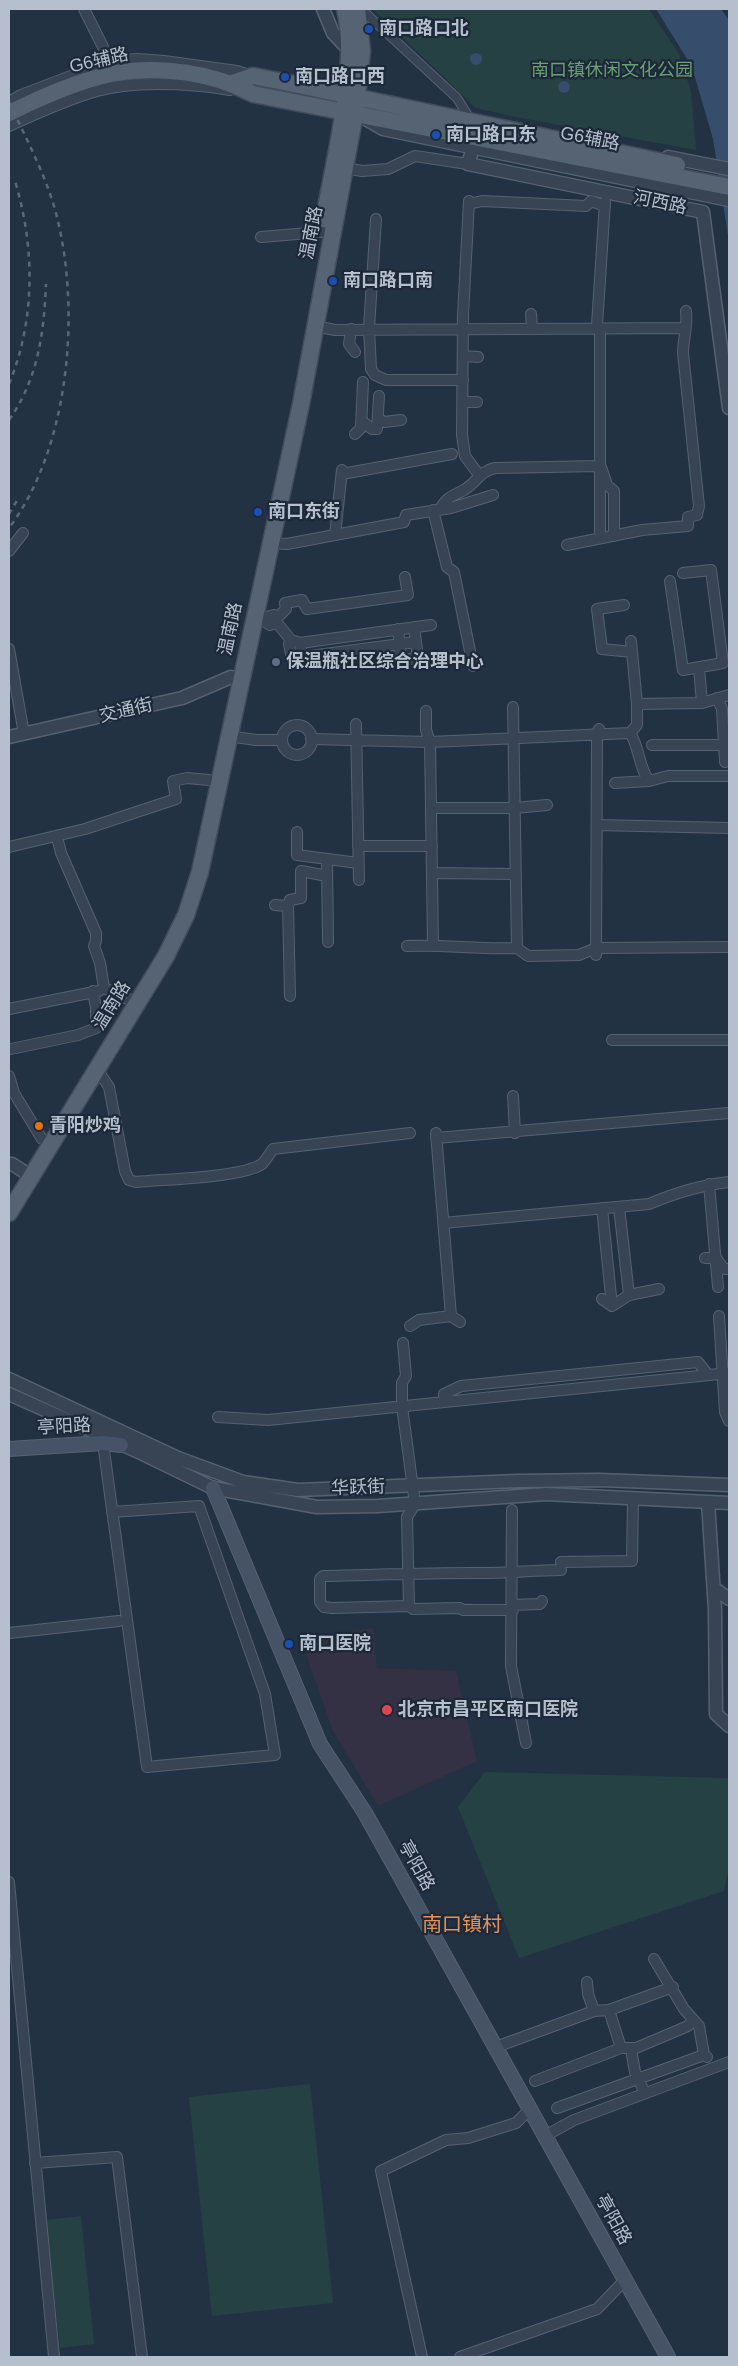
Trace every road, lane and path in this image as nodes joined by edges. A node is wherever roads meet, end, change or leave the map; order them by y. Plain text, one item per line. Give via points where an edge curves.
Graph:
1 (84, 9) edge
2 (323, 9) edge
3 (345, 9) edge
4 (357, 9) edge
5 (361, 9) edge
6 (349, 50) junction
7 (110, 61) junction
8 (253, 76) junction
9 (232, 82) junction
10 (253, 94) junction
11 (9, 102) edge
12 (350, 104) junction
13 (9, 113) edge
14 (467, 114) junction
15 (9, 126) edge
16 (472, 148) junction
17 (468, 164) junction
18 (345, 168) junction
19 (729, 169) edge
20 (729, 176) edge
21 (696, 177) junction
22 (729, 187) edge
23 (729, 200) edge
24 (376, 219) dead end
25 (321, 232) junction
26 (261, 237) dead end
27 (686, 311) dead end
28 (532, 314) dead end
29 (315, 326) junction
30 (351, 328) junction
31 (369, 328) junction
32 (598, 328) junction
33 (684, 328) junction
34 (532, 329) junction
35 (463, 330) junction
36 (355, 352) dead end
37 (463, 356) junction
38 (478, 357) dead end
39 (374, 375) junction
40 (462, 380) junction
41 (379, 396) dead end
42 (462, 402) junction
43 (476, 402) dead end
44 (729, 408) edge
45 (379, 419) junction
46 (401, 420) dead end
47 (362, 421) junction
48 (355, 434) dead end
49 (445, 453) dead end
50 (600, 466) junction
51 (480, 475) junction
52 (493, 495) dead end
53 (436, 509) junction
54 (23, 533) dead end
55 (335, 535) junction
56 (614, 536) junction
57 (600, 538) junction
58 (270, 542) junction
59 (567, 545) dead end
60 (9, 551) edge
61 (683, 573) dead end
62 (406, 577) dead end
63 (670, 581) dead end
64 (624, 605) dead end
65 (260, 616) junction
66 (277, 620) junction
67 (431, 625) dead end
68 (414, 627) junction
69 (398, 629) junction
70 (296, 641) junction
71 (631, 641) dead end
72 (416, 642) junction
73 (399, 644) junction
74 (9, 649) edge
75 (632, 652) junction
76 (291, 654) dead end
77 (473, 666) dead end
78 (698, 667) junction
79 (236, 678) junction
80 (729, 695) edge
81 (717, 698) junction
82 (702, 703) junction
83 (637, 704) junction
84 (513, 706) dead end
85 (426, 711) dead end
86 (356, 724) dead end
87 (598, 732) junction
88 (630, 733) junction
89 (24, 734) junction
90 (228, 736) junction
91 (514, 736) junction
92 (9, 737) edge
93 (311, 739) junction
94 (282, 740) junction
95 (356, 740) junction
96 (430, 742) junction
97 (652, 745) dead end
98 (725, 745) junction
99 (725, 762) dead end
100 (729, 776) edge
101 (209, 780) junction
102 (649, 780) junction
103 (615, 783) dead end
104 (547, 805) dead end
105 (432, 808) junction
106 (515, 808) junction
107 (597, 825) junction
108 (729, 828) edge
109 (297, 832) dead end
110 (57, 837) junction
111 (358, 846) junction
112 (432, 846) junction
113 (9, 847) edge
114 (327, 859) junction
115 (358, 864) junction
116 (432, 873) junction
117 (516, 874) junction
118 (327, 876) junction
119 (359, 880) dead end
120 (275, 905) dead end
121 (288, 906) junction
122 (328, 942) dead end
123 (433, 944) junction
124 (407, 946) dead end
125 (729, 947) edge
126 (517, 948) junction
127 (596, 952) junction
128 (104, 988) junction
129 (93, 992) junction
130 (290, 996) dead end
131 (128, 999) junction
132 (9, 1008) edge
133 (78, 1035) junction
134 (612, 1040) dead end
135 (729, 1040) edge
136 (86, 1042) dead end
137 (11, 1049) dead end
138 (97, 1069) junction
139 (9, 1076) edge
140 (513, 1096) dead end
141 (20, 1100) junction
142 (9, 1103) edge
143 (729, 1113) edge
144 (410, 1133) dead end
145 (515, 1133) junction
146 (42, 1139) junction
147 (21, 1170) edge
148 (729, 1182) edge
149 (709, 1184) junction
150 (9, 1194) edge
151 (619, 1207) junction
152 (602, 1208) junction
153 (9, 1213) edge
154 (443, 1224) junction
155 (711, 1258) junction
156 (729, 1269) edge
157 (718, 1287) dead end
158 (659, 1289) dead end
159 (629, 1295) junction
160 (602, 1300) dead end
161 (612, 1306) junction
162 (719, 1316) dead end
163 (410, 1326) dead end
164 (403, 1342) dead end
165 (726, 1373) edge
166 (708, 1375) junction
167 (9, 1379) edge
168 (9, 1394) edge
169 (444, 1402) junction
170 (402, 1406) junction
171 (218, 1416) dead end
172 (729, 1421) edge
173 (103, 1443) junction
174 (121, 1445) junction
175 (9, 1449) edge
176 (729, 1485) edge
177 (412, 1487) junction
178 (213, 1488) junction
179 (633, 1499) junction
180 (708, 1502) junction
181 (729, 1503) edge
182 (415, 1504) junction
183 (512, 1510) dead end
184 (112, 1512) junction
185 (512, 1572) junction
186 (408, 1574) junction
187 (714, 1588) junction
188 (729, 1599) edge
189 (542, 1600) dead end
190 (408, 1606) junction
191 (512, 1607) junction
192 (119, 1621) dead end
193 (9, 1633) edge
194 (729, 1726) edge
195 (526, 1743) dead end
196 (9, 1882) edge
197 (654, 1959) dead end
198 (587, 1982) dead end
199 (673, 1987) junction
200 (609, 2010) junction
201 (594, 2011) junction
202 (693, 2020) junction
203 (496, 2047) junction
204 (626, 2048) junction
205 (729, 2062) edge
206 (638, 2079) junction
207 (535, 2082) dead end
208 (645, 2093) junction
209 (557, 2108) dead end
210 (530, 2109) junction
211 (545, 2136) junction
212 (35, 2163) junction
213 (625, 2280) junction
214 (54, 2357) edge
215 (142, 2357) edge
216 (422, 2357) edge
217 (460, 2357) edge
218 (668, 2357) edge

1 - 7 street
2 - 6 street via 333,33
3 - 6 main road, 温南路
4 - 12 main road, 温南路 via 362,51
5 - 14 street via 457,98
6 - 12 main road, 温南路
7 - 8 street via 138,58 236,70
7 - 11 street
8 - 9 main road, G6辅路
8 - 12 main road, G6辅路
9 - 10 main road, G6辅路
9 - 13 main road, G6辅路 via 169,72 116,73 71,87
10 - 12 main road, G6辅路
10 - 15 street via 203,86 144,85 91,92
12 - 14 street, G6辅路 via 384,97
12 - 16 street, G6辅路 via 383,130
12 - 18 main road, 温南路
12 - 21 main road, G6辅路
12 - 25 main road, 温南路
14 - 21 street, G6辅路
16 - 17 street
16 - 21 street, G6辅路
17 - 18 street via 415,156 388,169 362,172
17 - 44 street, 河西路 via 703,212
18 - 29 main road, 温南路
19 - 21 street
20 - 21 main road, G6辅路
21 - 22 main road, G6辅路
21 - 23 street
24 - 31 street
25 - 26 street
25 - 79 main road, 温南路
27 - 33 street
28 - 34 street
29 - 30 street via 335,330
29 - 58 main road, 温南路
30 - 31 street
30 - 36 street via 349,344
31 - 35 street
31 - 39 street
32 - 33 street
32 - 34 street
32 - 35 street via 605,204 591,201 586,206 482,202 469,203
32 - 50 street
33 - 56 street via 683,353 698,515 688,517 688,526
34 - 35 street
35 - 37 street
37 - 38 street
37 - 40 street
39 - 40 street via 386,380
39 - 47 street via 369,383 361,382
40 - 42 street
41 - 45 street
42 - 43 street
42 - 51 street via 465,456
45 - 46 street via 384,422
45 - 47 street via 377,429
47 - 48 street
49 - 55 street via 342,472
50 - 51 street via 495,468
50 - 56 street via 607,485 614,491
50 - 57 street
51 - 53 street via 465,490 449,496
52 - 53 street via 451,508
53 - 55 street via 406,515 404,522
53 - 77 street via 447,567 454,572
54 - 60 street
55 - 58 street via 287,544
56 - 57 street
57 - 59 street
58 - 65 main road, 温南路
61 - 78 street via 711,570 723,663
62 - 66 street via 408,595 307,609 302,600 285,603 286,609
63 - 78 street via 683,670
64 - 75 street via 597,609 602,650
65 - 66 street via 270,625
65 - 79 main road, 温南路
66 - 70 street
67 - 68 street
68 - 69 street
68 - 72 street
69 - 70 street
69 - 73 street
70 - 73 street via 302,657
70 - 76 street via 289,644
71 - 75 street
72 - 73 street
72 - 73 street via 418,658 402,660
74 - 89 street
75 - 83 street
78 - 82 street
79 - 89 street, 交通街 via 182,698
79 - 90 main road, 温南路
79 - 101 main road, 温南路
80 - 81 street
81 - 82 street
81 - 98 street via 722,709
82 - 83 street
83 - 88 street via 637,725
84 - 91 street
85 - 96 street
86 - 95 street
87 - 88 street
87 - 91 street
87 - 107 street
88 - 102 street via 636,742 642,771
89 - 92 street, 交通街
90 - 94 street
90 - 138 main road, 温南路 via 200,872 186,915 166,956
91 - 96 street
91 - 106 street
93 - 94 street via 308,730 294,725 285,730
93 - 94 street via 309,748 297,755 288,752
93 - 95 street
95 - 96 street
95 - 111 street
96 - 105 street
97 - 98 street
98 - 99 street
100 - 102 street via 668,776
101 - 110 street via 187,778 173,781 176,799
101 - 131 main road, 温南路 via 190,870 177,912 158,951
102 - 103 street
104 - 106 street
105 - 106 street
105 - 112 street
106 - 117 street
107 - 108 street
107 - 127 street
109 - 114 street via 297,855
110 - 113 street
110 - 128 street via 96,933 94,946
111 - 112 street
111 - 115 street
112 - 116 street
114 - 115 street
114 - 118 street
115 - 119 street
116 - 117 street
116 - 123 street
117 - 126 street
118 - 121 street via 302,871 302,898 290,900
118 - 122 street
120 - 121 street
121 - 130 street
123 - 124 street
123 - 126 street
125 - 127 street
126 - 127 street via 528,956
128 - 129 street
128 - 131 street
129 - 132 street
129 - 133 street via 96,1028
131 - 146 main road, 温南路
133 - 136 street
133 - 137 street
134 - 135 street
138 - 144 street via 109,1087 125,1171 129,1180 136,1182 250,1170 263,1163 273,1148
138 - 147 main road, 温南路
139 - 141 street via 14,1093
140 - 145 street
141 - 142 street
141 - 146 street
143 - 145 street
145 - 154 street via 436,1135
146 - 147 main road, 温南路
147 - 150 main road, 温南路
147 - 153 main road, 温南路
148 - 149 street
149 - 151 street via 649,1204
149 - 155 street
151 - 152 street
151 - 159 street
152 - 154 street
152 - 161 street
154 - 163 street via 456,1319 419,1320
155 - 156 street via 724,1269
155 - 157 street
158 - 159 street
159 - 161 street
160 - 161 street
162 - 165 street
164 - 170 street via 406,1376 402,1383
165 - 166 street
165 - 172 street via 725,1412
166 - 169 street
166 - 169 street via 698,1362 461,1386 444,1394
167 - 177 street, 华跃街 via 178,1458 243,1482 298,1490
168 - 174 street, 华跃街
169 - 170 street
170 - 171 street via 268,1420
170 - 177 street
173 - 174 main road, 亭阳路
173 - 175 main road, 亭阳路
173 - 184 street
174 - 178 street, 华跃街
176 - 177 street, 华跃街 via 599,1480
177 - 182 street
178 - 182 street, 华跃街 via 317,1507
178 - 203 main road, 亭阳路 via 320,1744 365,1813
179 - 180 street, 华跃街
179 - 182 street, 华跃街 via 546,1494
179 - 185 street via 632,1561
180 - 181 street, 华跃街
180 - 187 street
182 - 186 street via 407,1517
183 - 185 street
184 - 184 street via 147,1767 275,1755 265,1694 199,1506
185 - 186 street
185 - 191 street
186 - 190 street
186 - 190 street via 323,1576 320,1579 320,1602 324,1607
187 - 188 street
187 - 194 street via 716,1714
189 - 191 street via 540,1604
190 - 191 street via 413,1609 463,1610
191 - 195 street via 511,1666
192 - 193 street
196 - 212 street
197 - 199 street
198 - 201 street
199 - 200 street
199 - 202 street
200 - 201 street
200 - 204 street
201 - 203 street
202 - 204 street via 688,2026
202 - 206 street via 701,2030 706,2056
203 - 210 main road, 亭阳路
204 - 206 street
204 - 207 street
205 - 208 street
206 - 208 street
206 - 209 street
208 - 211 street via 574,2120
210 - 211 main road, 亭阳路
210 - 216 street via 516,2123 468,2138 446,2140 381,2171
211 - 213 main road, 亭阳路
212 - 214 street
212 - 215 street via 117,2157
213 - 217 street via 597,2309
213 - 218 main road, 亭阳路

